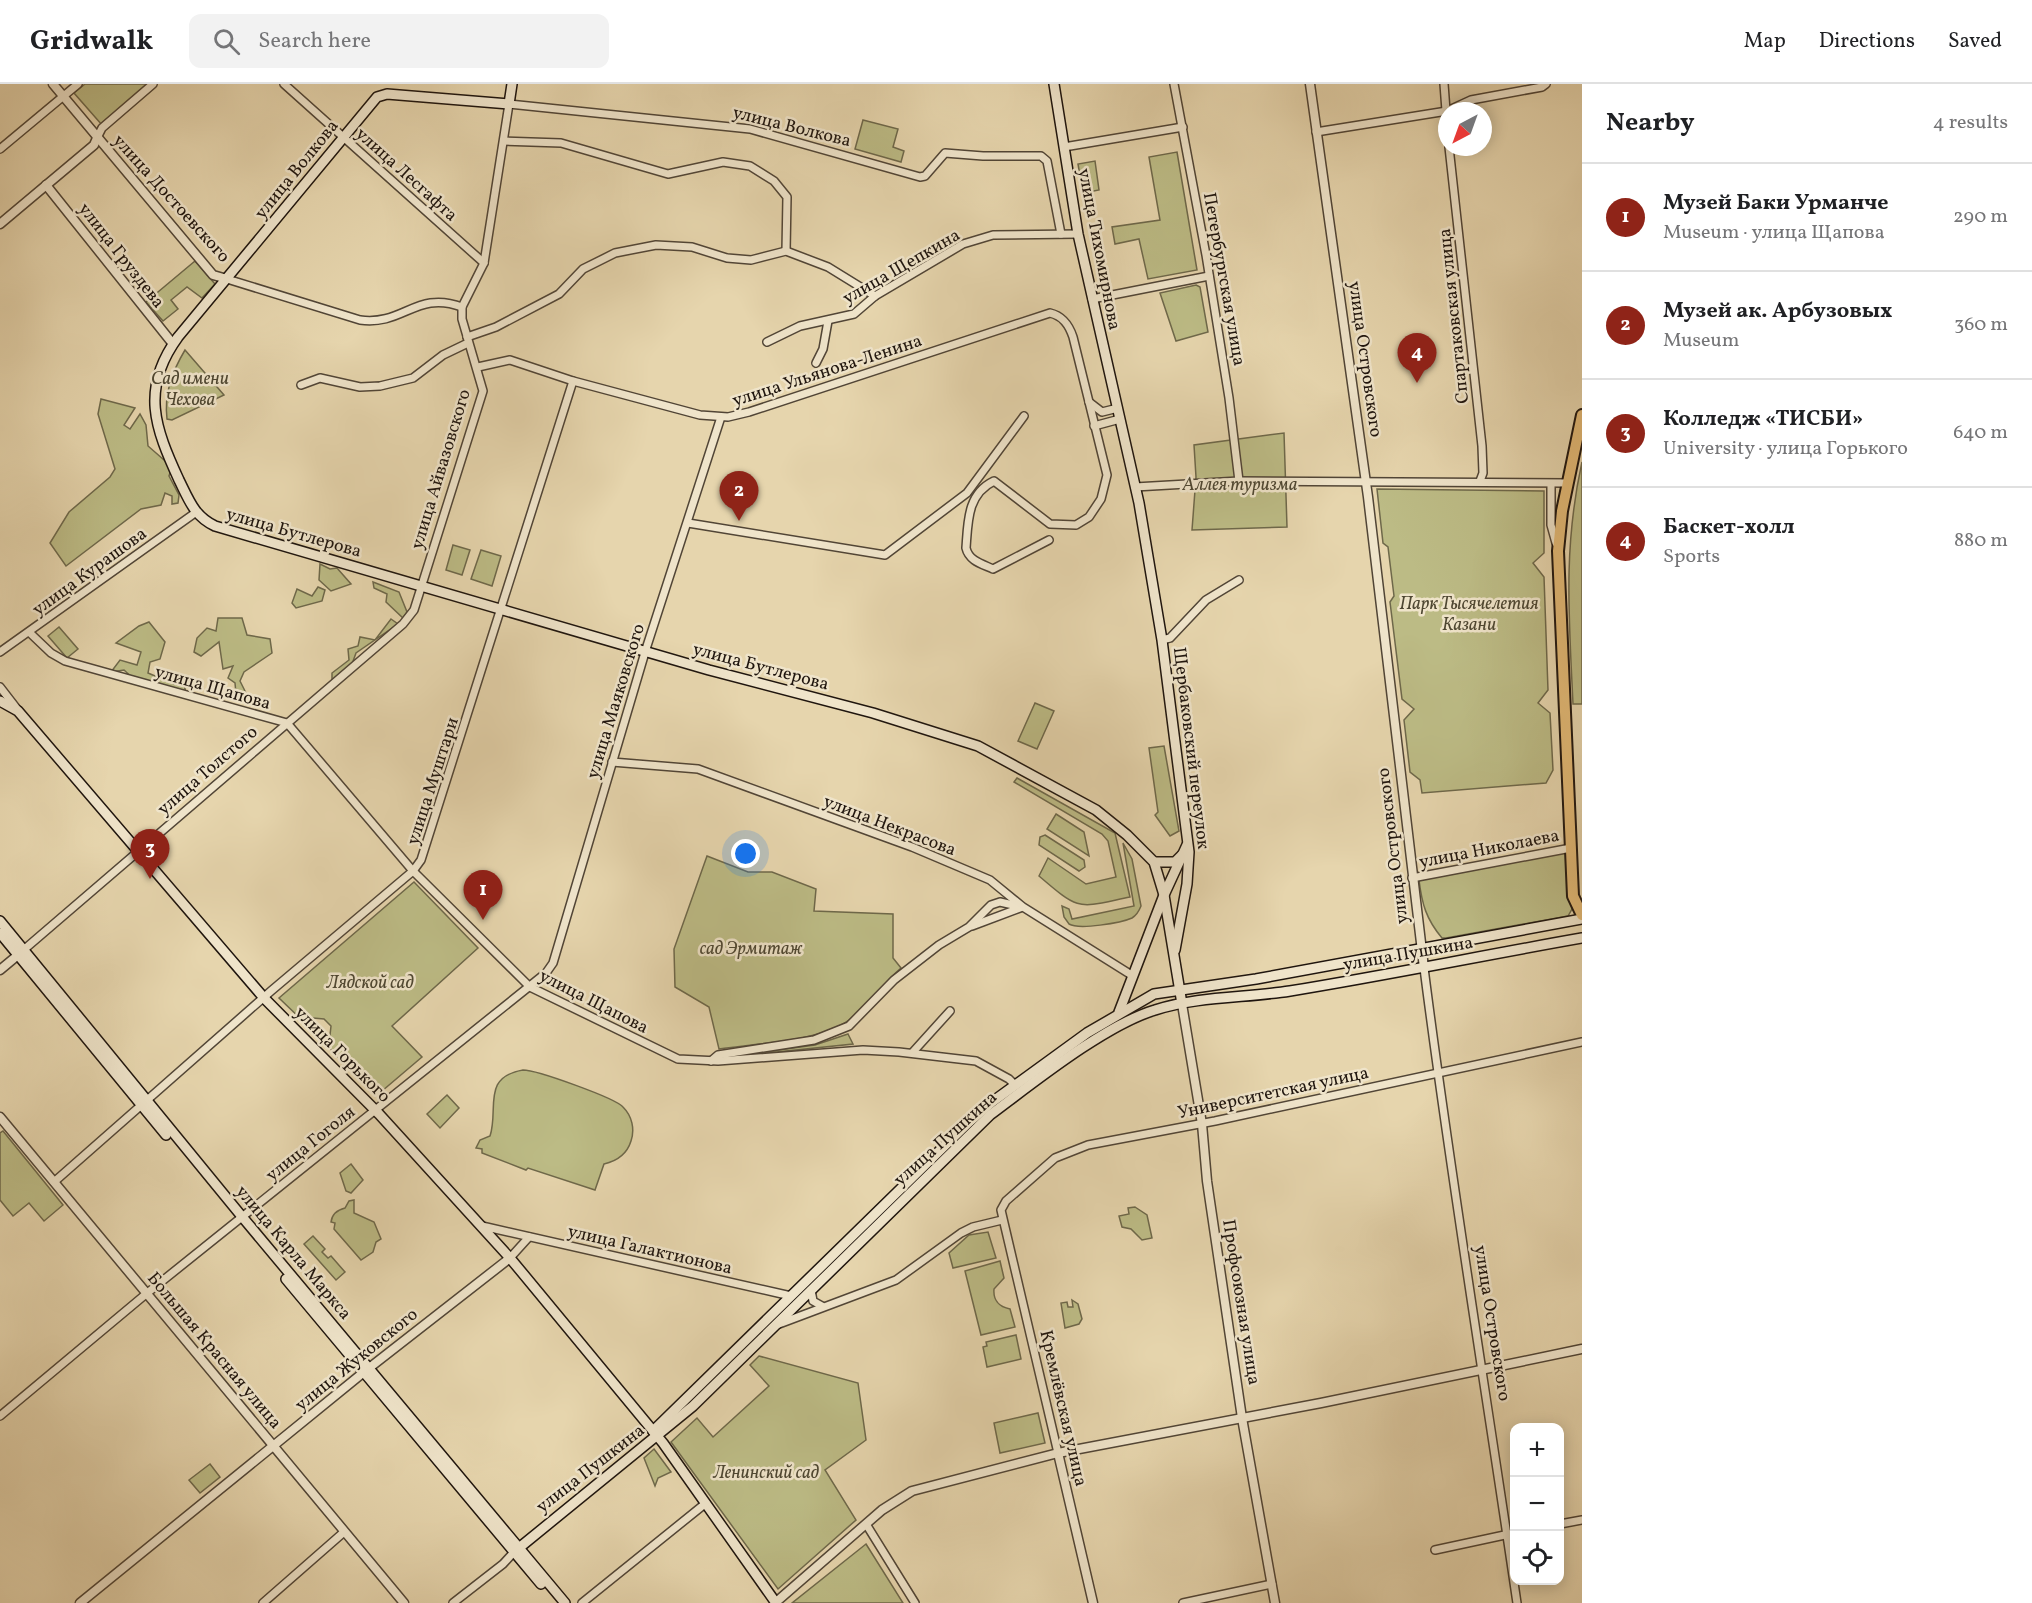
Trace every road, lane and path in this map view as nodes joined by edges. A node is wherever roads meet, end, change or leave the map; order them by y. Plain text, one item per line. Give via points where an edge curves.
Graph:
1 (53, 84) edge
2 (78, 84) edge
3 (153, 84) edge
4 (284, 84) edge
5 (512, 84) edge
6 (1054, 84) edge
7 (1174, 84) edge
8 (1310, 84) edge
9 (1444, 84) edge
10 (1545, 84) edge
11 (63, 96) junction
12 (1446, 102) edge
13 (1467, 102) edge
14 (509, 104) junction
15 (1438, 112) edge
16 (1183, 127) junction
17 (1316, 132) junction
18 (343, 137) junction
19 (97, 138) junction
20 (504, 141) junction
21 (1064, 147) junction
22 (0, 149) edge
23 (1450, 156) edge
24 (46, 185) junction
25 (0, 225) edge
26 (1061, 234) junction
27 (1078, 234) junction
28 (786, 251) junction
29 (484, 263) junction
30 (1209, 276) junction
31 (227, 279) junction
32 (875, 296) junction
33 (1092, 299) junction
34 (462, 307) junction
35 (828, 321) junction
36 (467, 340) junction
37 (766, 342) dead end
38 (172, 344) junction
39 (816, 363) dead end
40 (478, 367) junction
41 (573, 381) junction
42 (301, 385) dead end
43 (1089, 402) junction
44 (1118, 408) junction
45 (1582, 415) edge
46 (1024, 416) dead end
47 (722, 417) junction
48 (1120, 419) junction
49 (1094, 426) junction
50 (1582, 449) edge
51 (1239, 481) junction
52 (1366, 481) junction
53 (1480, 481) junction
54 (1568, 483) junction
55 (1551, 484) junction
56 (1135, 487) junction
57 (195, 513) junction
58 (688, 523) junction
59 (1049, 540) dead end
60 (1558, 551) junction
61 (1239, 580) dead end
62 (421, 585) junction
63 (501, 609) junction
64 (30, 633) junction
65 (1162, 640) junction
66 (646, 649) junction
67 (0, 652) edge
68 (0, 687) edge
69 (0, 701) edge
70 (18, 711) junction
71 (287, 723) junction
72 (612, 762) junction
73 (1187, 847) junction
74 (1571, 848) junction
75 (139, 850) junction
76 (1154, 862) junction
77 (413, 871) junction
78 (1413, 878) junction
79 (1164, 895) junction
80 (1023, 907) junction
81 (1582, 907) edge
82 (1582, 915) edge
83 (1582, 919) edge
84 (0, 921) edge
85 (969, 927) junction
86 (0, 933) edge
87 (1582, 938) edge
88 (1421, 949) junction
89 (21, 952) junction
90 (1174, 958) junction
91 (1424, 968) junction
92 (0, 970) edge
93 (1133, 976) junction
94 (530, 987) junction
95 (1180, 988) junction
96 (264, 998) junction
97 (1182, 1004) junction
98 (950, 1011) dead end
99 (1119, 1012) junction
100 (1582, 1042) edge
101 (912, 1053) junction
102 (711, 1060) junction
103 (1437, 1071) junction
104 (1015, 1085) junction
105 (144, 1102) junction
106 (374, 1109) junction
107 (2, 1123) edge
108 (1202, 1124) junction
109 (54, 1182) junction
110 (240, 1219) junction
111 (1002, 1220) junction
112 (482, 1226) junction
113 (529, 1237) junction
114 (510, 1258) junction
115 (811, 1290) junction
116 (146, 1294) junction
117 (791, 1296) junction
118 (822, 1306) junction
119 (774, 1326) junction
120 (1582, 1349) edge
121 (1482, 1369) junction
122 (366, 1370) junction
123 (0, 1416) edge
124 (1242, 1418) junction
125 (655, 1433) junction
126 (274, 1446) junction
127 (1058, 1453) junction
128 (706, 1503) junction
129 (1582, 1520) edge
130 (1564, 1523) edge
131 (866, 1524) junction
132 (1510, 1531) edge
133 (344, 1532) junction
134 (1510, 1534) edge
135 (516, 1549) junction
136 (1435, 1550) dead end
137 (1272, 1584) junction
138 (1515, 1585) edge
139 (83, 1602) edge
140 (263, 1603) edge
141 (404, 1603) edge
142 (453, 1603) edge
143 (557, 1603) edge
144 (565, 1603) edge
145 (582, 1603) edge
146 (775, 1603) edge
147 (915, 1603) edge
148 (1093, 1603) edge
149 (1183, 1603) edge
150 (1275, 1603) edge
151 (1517, 1603) edge

1 - 11 street, улица Достоевского
2 - 11 street
3 - 19 street via 102,128
4 - 18 street, улица Лесгафта
5 - 14 main road
6 - 21 main road, улица Тихомирнова
7 - 16 street, Петербургская улица
8 - 17 street, улица Островского
9 - 12 street
10 - 13 street
11 - 19 street, улица Достоевского
11 - 22 street
14 - 18 main road, улица Волкова via 387,94 377,97
14 - 20 street
14 - 26 street, улица Волкова via 750,129 920,177 945,153 1041,156 1047,161
15 - 17 street
16 - 21 street
16 - 30 street, Петербургская улица
17 - 52 street, улица Островского
18 - 29 street, улица Лесгафта
18 - 31 main road, улица Волкова
19 - 24 street via 94,145
19 - 31 street, улица Достоевского via 213,275
20 - 28 street via 561,143 668,174 723,162 750,166 774,181 788,197
20 - 29 street
21 - 27 main road, улица Тихомирнова
23 - 53 street, Спартаковская улица via 1482,446
24 - 25 street
24 - 38 street, улица Груздева
26 - 27 street, улица Щепкина
26 - 32 street, улица Щепкина via 993,235 963,244
27 - 33 main road, улица Тихомирнова
28 - 32 street via 828,267
28 - 36 street via 751,261 727,258 692,246 657,245 615,253 583,269 559,294
29 - 34 street
30 - 33 street
30 - 51 street, Петербургская улица
31 - 34 street, улица Достоевского via 376,322 387,321 420,304 437,302
31 - 38 main road, улица Волкова
32 - 35 street, улица Щепкина via 854,315
33 - 44 main road, улица Тихомирнова
34 - 36 street, улица Айвазовского
35 - 37 street, улица Щепкина via 800,326
35 - 39 street, улица Щепкина via 824,349
36 - 40 street, улица Айвазовского
36 - 42 street via 413,378 380,386 360,387 320,378
38 - 57 main road, улица Волкова via 159,380 154,412 160,437
40 - 41 street, улица Ульянова-Ленина via 510,360
40 - 62 street, улица Айвазовского via 483,391
41 - 47 street, улица Ульянова-Ленина via 700,415
41 - 63 street, улица Муштари
43 - 44 street via 1102,412
43 - 47 street, улица Ульянова-Ленина via 1070,326 1058,315 1050,314 749,412
43 - 49 street, улица Ульянова-Ленина
44 - 48 main road, улица Тихомирнова
45 - 54 main road
46 - 58 street via 967,493 885,555
47 - 58 street, улица Маяковского
48 - 49 street
48 - 56 main road, улица Тихомирнова
49 - 59 street via 1107,475 1101,499 1089,518 1076,525 1050,524 994,481 984,486 969,510 968,554 993,568
50 - 81 main road via 1567,521 1564,563
51 - 52 street
51 - 56 street
52 - 53 street
52 - 78 street, улица Островского
53 - 55 street
54 - 55 street
54 - 60 main road
55 - 60 street via 1551,525
56 - 65 main road, улица Тихомирнова
57 - 62 main road, улица Бутлерова via 215,526
57 - 64 street, улица Курашова
58 - 66 street, улица Маяковского
60 - 74 main road
61 - 65 street, Щербаковский переулок via 1206,600 1170,638
62 - 63 main road, улица Бутлерова
62 - 71 street, улица Толстого via 414,610 403,624
63 - 66 main road, улица Бутлерова
63 - 77 street, улица Муштари via 427,850
64 - 67 street, улица Курашова
64 - 71 street, улица Щапова via 65,661
65 - 73 main road, Щербаковский переулок
66 - 72 street, улица Маяковского
66 - 76 main road, улица Бутлерова via 978,746 1096,810
68 - 70 street
69 - 70 main road, улица Горького
70 - 75 main road, улица Горького
71 - 75 street, улица Толстого
71 - 77 street, улица Щапова
72 - 80 street, улица Некрасова via 702,770 912,847 996,884
72 - 94 street, улица Маяковского via 553,963
73 - 76 main road via 1175,862
73 - 79 main road
73 - 90 main road, Щербаковский переулок via 1187,884
74 - 78 street, улица Николаева
74 - 82 main road via 1573,896
75 - 89 street, улица Толстого
75 - 96 main road, улица Горького
76 - 79 main road, улица Бутлерова
77 - 94 street, улица Щапова
77 - 96 street, улица Муштари
78 - 88 street, улица Островского
79 - 90 main road, улица Бутлерова
79 - 93 main road
80 - 85 street
80 - 85 street via 995,903
80 - 93 street, улица Некрасова
83 - 88 main road, улица Пушкина
84 - 89 main road, улица Карла Маркса
85 - 102 street via 894,980 849,1026 814,1040 718,1055
86 - 89 main road, улица Карла Маркса
87 - 91 main road, улица Пушкина
88 - 91 street, улица Островского
88 - 95 main road, улица Пушкина via 1256,979
89 - 92 street, улица Толстого
89 - 105 main road, улица Карла Маркса
90 - 95 main road, улица Бутлерова
91 - 97 main road, улица Пушкина
91 - 103 street, улица Островского
93 - 99 main road
94 - 102 street, улица Щапова via 678,1059
94 - 106 street, улица Гоголя
95 - 97 main road, улица Бутлерова
95 - 99 main road, улица Пушкина via 1154,994
96 - 105 street, улица Муштари
96 - 106 main road, улица Горького
97 - 108 street, Профсоюзная улица
97 - 115 main road, улица Пушкина via 1131,1020 990,1115
98 - 101 street
99 - 104 main road, улица Пушкина
100 - 103 street, Университетская улица
101 - 102 street, улица Щапова via 863,1050
101 - 104 street, улица Щапова via 976,1061
103 - 108 street, Университетская улица
103 - 121 street, улица Островского
104 - 117 main road, улица Пушкина via 969,1122
105 - 109 street, улица Муштари
105 - 110 main road, улица Карла Маркса
106 - 110 street, улица Гоголя
106 - 112 main road, улица Горького
107 - 109 street, Большая Красная улица
108 - 111 street, Университетская улица via 1088,1145 1054,1158 1006,1201 1001,1210
108 - 124 street, Профсоюзная улица
109 - 116 street, Большая Красная улица
110 - 116 street, улица Гоголя
110 - 122 main road, улица Карла Маркса
111 - 118 street via 961,1233 896,1280
111 - 127 street, Кремлёвская улица
112 - 113 street, улица Галактионова
112 - 114 main road, улица Горького
113 - 114 street
113 - 117 street, улица Галактионова
114 - 122 street, улица Жуковского
114 - 125 main road, улица Горького
115 - 118 street via 813,1301
115 - 119 main road, улица Пушкина
116 - 123 street, улица Гоголя
116 - 126 street, Большая Красная улица
117 - 125 main road, улица Пушкина
118 - 119 street
119 - 125 main road, улица Пушкина via 693,1406
120 - 121 street
121 - 124 street
121 - 132 street, улица Островского
122 - 126 street, улица Жуковского
122 - 135 main road, улица Карла Маркса
124 - 127 street
124 - 137 street, Профсоюзная улица
125 - 128 main road, улица Горького
125 - 135 main road, улица Пушкина
126 - 133 street, Большая Красная улица
126 - 139 street, улица Жуковского
127 - 131 street via 912,1491 897,1498
127 - 148 street, Кремлёвская улица
128 - 145 street
128 - 146 main road, улица Горького
129 - 130 street
131 - 146 street
131 - 147 street
133 - 140 street
133 - 141 street, Большая Красная улица
134 - 136 street
135 - 142 street, улица Пушкина
135 - 143 main road, улица Карла Маркса
135 - 144 main road, улица Карла Маркса
137 - 149 street
137 - 150 street, Профсоюзная улица
138 - 151 street, улица Островского

